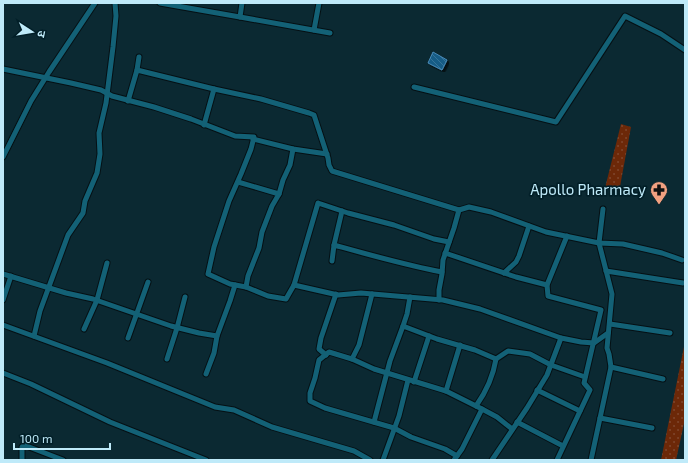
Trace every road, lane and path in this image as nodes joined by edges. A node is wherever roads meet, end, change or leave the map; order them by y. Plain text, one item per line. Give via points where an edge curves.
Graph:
1 (95, 3) edge
2 (115, 3) edge
3 (160, 3) edge
4 (242, 3) edge
5 (318, 3) edge
6 (240, 17) junction
7 (314, 30) junction
8 (330, 33) dead end
9 (685, 50) edge
10 (139, 57) dead end
11 (3, 69) edge
12 (137, 70) junction
13 (45, 77) junction
14 (414, 87) dead end
15 (214, 89) junction
16 (106, 93) junction
17 (128, 101) junction
18 (204, 125) junction
19 (253, 139) junction
20 (293, 149) junction
21 (327, 154) junction
22 (3, 158) edge
23 (238, 182) junction
24 (279, 194) junction
25 (603, 209) dead end
26 (459, 210) junction
27 (342, 211) junction
28 (529, 226) junction
29 (566, 236) junction
30 (449, 242) junction
31 (600, 243) junction
32 (334, 245) junction
33 (445, 253) junction
34 (682, 260) dead end
35 (332, 261) dead end
36 (107, 263) dead end
37 (606, 270) junction
38 (442, 272) junction
39 (504, 273) junction
40 (3, 274) edge
41 (11, 276) junction
42 (148, 282) dead end
43 (683, 283) dead end
44 (234, 285) junction
45 (294, 285) junction
46 (547, 285) junction
47 (246, 287) junction
48 (49, 288) junction
49 (336, 294) junction
50 (372, 294) junction
51 (185, 297) dead end
52 (410, 297) junction
53 (3, 300) edge
54 (97, 300) junction
55 (439, 300) junction
56 (611, 307) junction
57 (601, 310) junction
58 (137, 314) junction
59 (610, 324) junction
60 (3, 325) edge
61 (403, 326) junction
62 (178, 328) junction
63 (84, 329) dead end
64 (608, 333) junction
65 (670, 333) dead end
66 (34, 336) junction
67 (217, 336) junction
68 (429, 336) junction
69 (128, 338) dead end
70 (561, 338) junction
71 (594, 343) junction
72 (460, 345) junction
73 (326, 355) junction
74 (167, 359) dead end
75 (352, 359) junction
76 (496, 359) junction
77 (551, 365) junction
78 (611, 367) junction
79 (3, 372) edge
80 (388, 373) junction
81 (206, 374) dead end
82 (585, 377) junction
83 (663, 379) dead end
84 (408, 380) junction
85 (414, 382) junction
86 (537, 390) junction
87 (446, 391) junction
88 (476, 406) junction
89 (482, 408) junction
90 (580, 411) junction
91 (600, 418) junction
92 (374, 422) junction
93 (517, 422) junction
94 (394, 428) junction
95 (652, 428) dead end
96 (512, 429) junction
97 (563, 446) junction
98 (455, 458) edge
99 (22, 460) edge
100 (63, 460) edge
101 (206, 460) edge
102 (370, 460) edge
103 (383, 460) edge
104 (492, 460) edge
105 (557, 460) edge
106 (592, 460) edge

1 - 13 street
2 - 16 street via 115,24
3 - 6 street
4 - 6 street
5 - 7 street
6 - 7 street
7 - 8 street
9 - 14 street via 661,34 625,16 556,122
10 - 12 street
11 - 13 street
12 - 15 street
12 - 17 street
13 - 16 street
13 - 22 street
15 - 18 street
15 - 21 street via 261,99 314,115
16 - 17 street
16 - 48 street via 99,133 100,154 97,173 85,201 83,213 68,235
17 - 18 street via 154,107
18 - 19 street via 235,136 254,136
19 - 20 street
19 - 23 street
20 - 21 street
20 - 24 street
21 - 26 street via 328,165 338,174
23 - 24 street
23 - 44 street via 229,201 208,274
24 - 47 street via 262,232
25 - 31 street
26 - 28 street via 469,207 491,212
26 - 30 street
27 - 30 street
27 - 32 street
27 - 45 street via 318,203
28 - 29 street
28 - 39 street via 516,262
29 - 31 street
29 - 46 street
30 - 33 street
31 - 34 street via 623,244
31 - 37 street
32 - 35 street
32 - 38 street
33 - 38 street
33 - 39 street
36 - 54 street
37 - 43 street
37 - 56 street via 612,294
38 - 55 street
39 - 46 street
40 - 41 street
41 - 48 street
41 - 53 street
42 - 58 street
44 - 47 street
44 - 67 street
45 - 47 street via 286,299 268,296
45 - 49 street
46 - 57 street via 548,296
48 - 54 street
48 - 66 street
49 - 50 street
49 - 73 street via 319,349
50 - 52 street
50 - 75 street via 359,345
51 - 62 street
52 - 55 street
52 - 61 street via 408,314
54 - 58 street
54 - 63 street
55 - 70 street via 480,309
56 - 57 street
56 - 59 street
57 - 71 street
58 - 62 street
58 - 69 street
59 - 64 street
59 - 65 street
60 - 66 street
61 - 68 street
61 - 80 street
62 - 67 street
62 - 74 street
64 - 71 street
64 - 78 street via 607,348
66 - 102 street via 214,406 234,410 272,427 354,452
67 - 81 street
68 - 72 street
68 - 85 street
70 - 71 street
70 - 77 street
71 - 82 street
72 - 76 street
72 - 87 street
73 - 75 street via 328,352
73 - 92 street via 319,360 310,401
75 - 80 street
76 - 77 street via 508,351 530,354
76 - 88 street via 485,392
77 - 82 street
77 - 86 street
78 - 83 street
78 - 91 street
79 - 101 street via 110,422
80 - 84 street
80 - 92 street
82 - 90 street via 584,382 590,390
84 - 85 street
84 - 94 street
85 - 87 street
86 - 90 street
86 - 93 street
87 - 88 street
88 - 89 street
89 - 96 street
89 - 98 street
90 - 97 street
91 - 95 street
91 - 106 street
92 - 94 street
93 - 96 street
93 - 97 street
94 - 98 street via 445,450
94 - 103 street
96 - 104 street
97 - 105 street
99 - 100 street via 24,445

